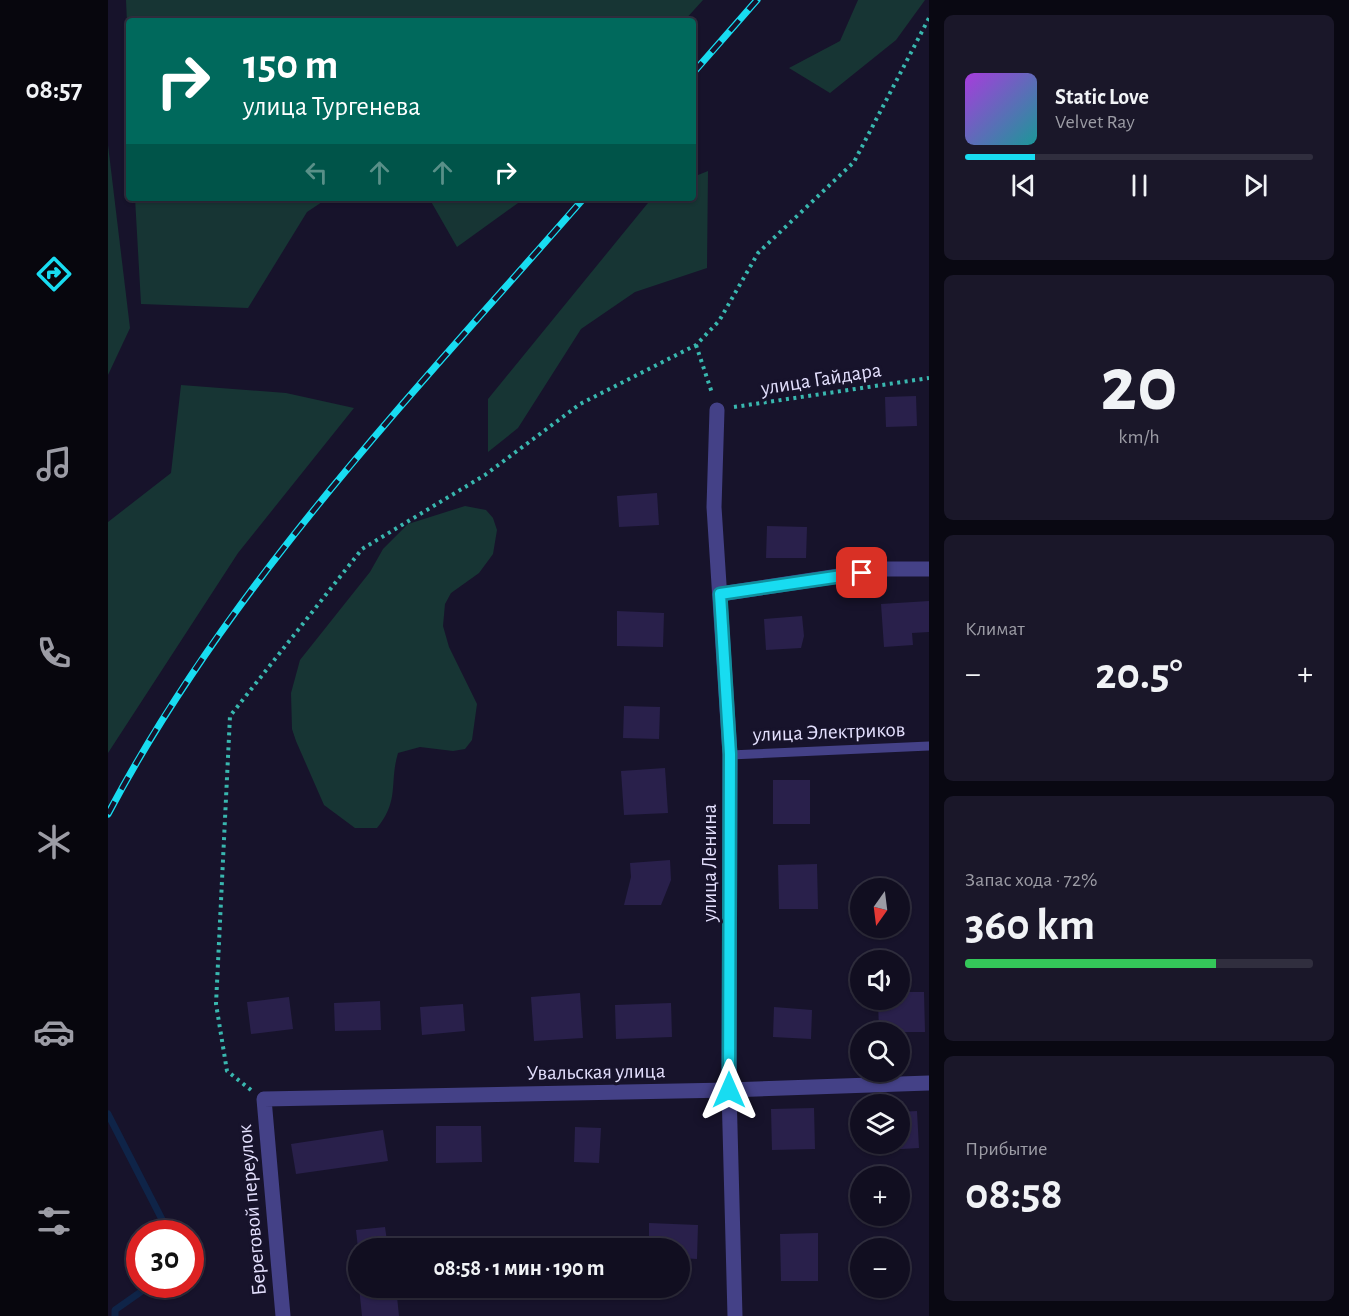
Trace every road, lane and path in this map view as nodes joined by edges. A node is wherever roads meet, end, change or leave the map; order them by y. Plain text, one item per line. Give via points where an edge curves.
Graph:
1 (929, 18) edge
2 (696, 345) junction
3 (929, 378) edge
4 (717, 410) junction
5 (929, 569) edge
6 (720, 594) junction
7 (929, 746) edge
8 (730, 754) junction
9 (929, 1083) edge
10 (729, 1090) junction
11 (264, 1099) junction
12 (283, 1316) edge
13 (735, 1316) edge

1 - 2 path via 854,162 758,253 719,321
2 - 4 path
2 - 11 path via 580,404 485,475 362,549 230,716 216,1004 227,1071
3 - 4 path, улица Гайдара
4 - 6 street, улица Ленина via 714,507
5 - 6 street via 885,569
6 - 8 street, улица Ленина
7 - 8 lane, улица Электриков
8 - 10 street, улица Ленина
9 - 10 street, Увальская улица
10 - 11 street, Увальская улица
10 - 13 street, улица Ленина
11 - 12 street, Береговой переулок

